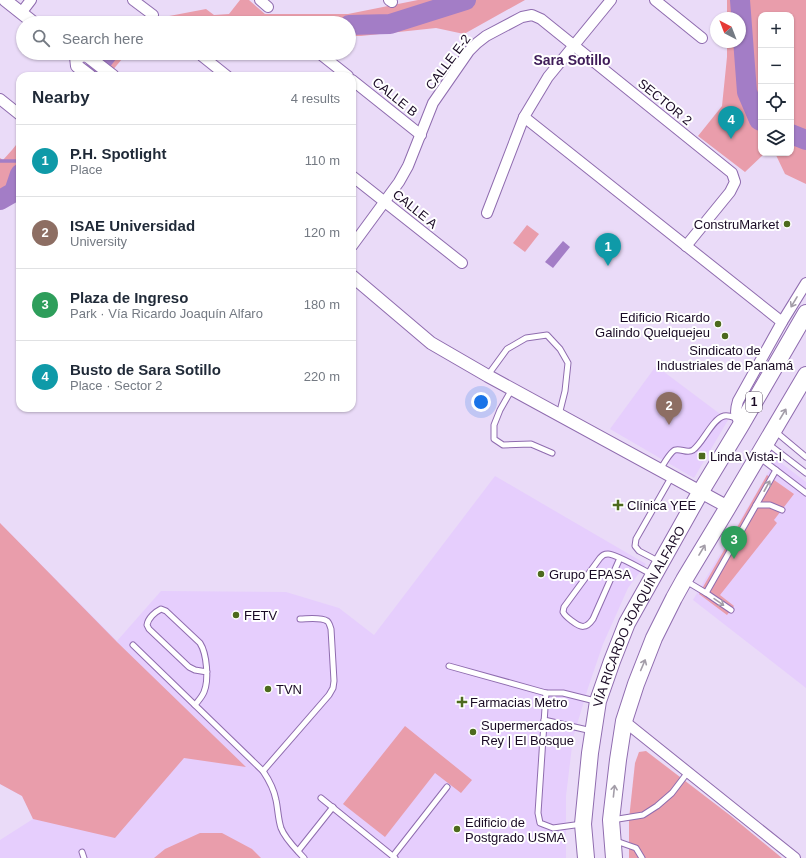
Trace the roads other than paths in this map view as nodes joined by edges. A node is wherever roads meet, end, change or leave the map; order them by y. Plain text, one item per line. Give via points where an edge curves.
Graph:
1 (5, 0) edge
2 (31, 0) edge
3 (133, 0) edge
4 (260, 0) edge
5 (611, 0) edge
6 (655, 0) edge
7 (268, 7) dead end
8 (21, 13) junction
9 (152, 15) dead end
10 (25, 16) edge
11 (702, 38) dead end
12 (574, 46) junction
13 (79, 60) edge
14 (82, 60) edge
15 (207, 60) edge
16 (328, 60) edge
17 (87, 72) edge
18 (104, 72) edge
19 (222, 72) edge
20 (343, 72) edge
21 (356, 83) edge
22 (0, 99) edge
23 (16, 112) edge
24 (524, 117) junction
25 (421, 135) junction
26 (356, 179) edge
27 (384, 201) junction
28 (488, 213) dead end
29 (356, 240) edge
30 (686, 246) junction
31 (462, 264) dead end
32 (356, 279) edge
33 (806, 283) edge
34 (806, 313) edge
35 (782, 322) junction
36 (806, 375) edge
37 (488, 376) junction
38 (512, 389) junction
39 (559, 414) junction
40 (739, 421) junction
41 (770, 437) junction
42 (552, 452) dead end
43 (758, 457) junction
44 (806, 457) edge
45 (660, 470) junction
46 (776, 470) junction
47 (806, 472) edge
48 (672, 476) junction
49 (700, 491) junction
50 (806, 493) edge
51 (756, 505) junction
52 (728, 507) junction
53 (782, 510) dead end
54 (620, 558) junction
55 (657, 569) junction
56 (684, 580) junction
57 (706, 593) junction
58 (731, 610) dead end
59 (300, 619) dead end
60 (134, 645) dead end
61 (448, 666) dead end
62 (207, 672) junction
63 (546, 693) junction
64 (598, 702) junction
65 (195, 705) junction
66 (544, 720) junction
67 (624, 721) junction
68 (594, 731) junction
69 (263, 771) junction
70 (688, 772) junction
71 (446, 787) dead end
72 (321, 798) dead end
73 (333, 807) junction
74 (611, 820) junction
75 (583, 824) junction
76 (613, 840) junction
77 (298, 851) junction
78 (394, 857) edge
79 (304, 858) edge
80 (586, 858) edge
81 (614, 858) edge
82 (642, 858) edge
83 (795, 858) edge

1 - 8 street
2 - 8 street
3 - 9 street
4 - 7 street
5 - 12 street
6 - 11 street
8 - 10 street
12 - 24 street via 548,77
12 - 25 street, CALLE E-2 via 541,19 532,15 522,17 486,36 469,51 433,103
12 - 30 street, SECTOR 2 via 732,173 735,182 730,192
13 - 17 street
14 - 18 street
15 - 19 street
16 - 20 street
21 - 25 street, CALLE B
22 - 23 street
24 - 28 street
24 - 30 street
25 - 27 street via 408,166
26 - 27 street, CALLE A
27 - 29 street
27 - 31 street, CALLE A
30 - 35 street
32 - 37 street via 431,343
33 -> 35 street
34 - 40 main road, VÍA RICARDO JOAQUÍN ALFARO / 1
35 - 40 street via 738,401 736,410
41 -> 36 main road, VÍA RICARDO JOAQUÍN ALFARO
37 - 38 street
37 - 39 lane via 507,349 526,338 547,335 568,363
38 - 39 street
38 - 42 lane via 494,425 494,439 503,446 531,444
39 - 45 street
40 - 45 lane via 723,416 696,448 688,452 675,450
40 - 49 main road, VÍA RICARDO JOAQUÍN ALFARO / 1
41 - 43 main road, VÍA RICARDO JOAQUÍN ALFARO
41 - 44 lane
41 - 47 lane
43 - 46 lane
43 - 52 main road, VÍA RICARDO JOAQUÍN ALFARO
45 - 48 street
46 - 50 lane
51 -> 46 lane
48 - 49 street
48 - 55 lane via 636,539 635,546
49 - 52 street
49 - 55 main road, VÍA RICARDO JOAQUÍN ALFARO
51 - 53 lane via 770,505
51 - 57 lane
56 -> 52 main road, VÍA RICARDO JOAQUÍN ALFARO
54 - 54 lane via 610,553 600,558 564,607 566,617 579,626 590,624
54 - 55 lane
55 - 64 main road, VÍA RICARDO JOAQUÍN ALFARO via 627,623
56 - 57 lane
67 -> 56 main road, VÍA RICARDO JOAQUÍN ALFARO via 654,638
57 -> 58 lane
59 - 69 lane via 321,619 330,624 333,688
60 - 65 lane
61 - 63 lane
62 - 62 lane via 204,649 200,643 166,611 156,611 147,620 149,629 189,667
62 - 65 lane via 205,691
63 - 64 lane via 564,693
63 - 66 lane
64 - 68 main road, VÍA RICARDO JOAQUÍN ALFARO
65 - 69 lane
66 - 68 lane
66 - 75 lane via 538,813 540,823 553,828
67 - 70 street
74 -> 67 main road, VÍA RICARDO JOAQUÍN ALFARO
68 - 75 main road, VÍA RICARDO JOAQUÍN ALFARO
69 - 77 lane via 274,790 280,827
70 - 74 lane via 672,793 643,815
70 - 83 street
71 - 78 lane
72 - 73 lane
73 - 77 lane
73 - 78 lane
74 - 76 main road, VÍA RICARDO JOAQUÍN ALFARO
75 - 80 main road, VÍA RICARDO JOAQUÍN ALFARO
76 - 81 main road, VÍA RICARDO JOAQUÍN ALFARO
76 - 82 lane via 636,848
77 - 79 lane

